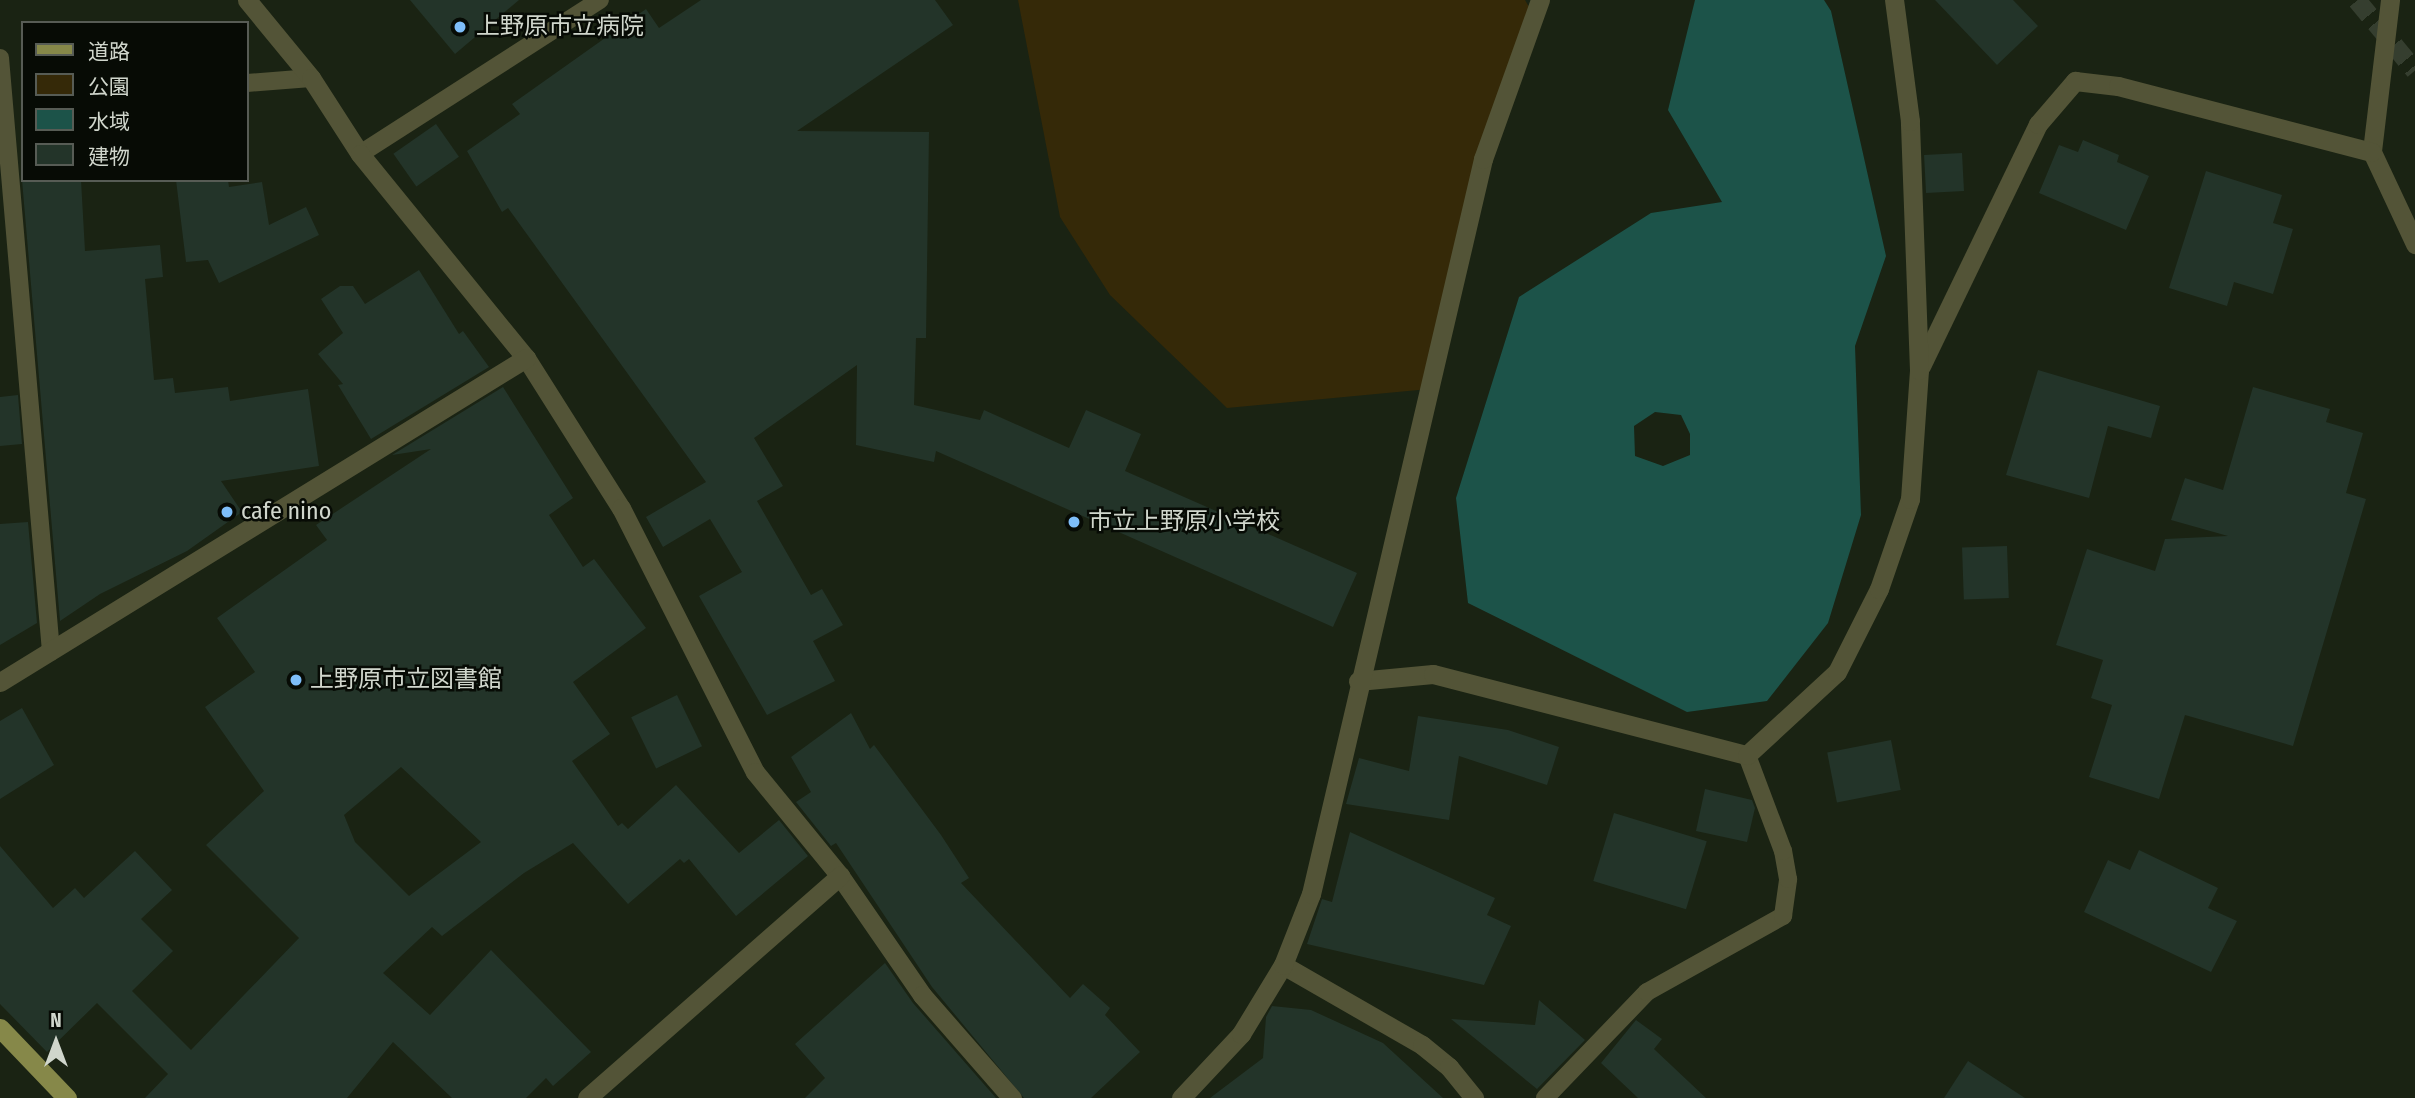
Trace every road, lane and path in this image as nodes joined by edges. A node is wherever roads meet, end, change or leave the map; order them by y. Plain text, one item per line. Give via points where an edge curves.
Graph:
1 (247, 0) edge
2 (600, 0) edge
3 (1540, 0) edge
4 (1895, 0) edge
5 (2390, 0) edge
6 (0, 58) edge
7 (311, 78) junction
8 (248, 83) edge
9 (10, 101) edge
10 (2372, 152) junction
11 (360, 154) junction
12 (2415, 244) edge
13 (526, 358) junction
14 (1919, 370) junction
15 (51, 652) junction
16 (1358, 681) junction
17 (0, 682) edge
18 (1747, 755) junction
19 (840, 876) junction
20 (1283, 965) junction
21 (0, 1028) edge
22 (67, 1098) edge
23 (587, 1098) edge
24 (1012, 1098) edge
25 (1181, 1098) edge
26 (1474, 1098) edge
27 (1545, 1098) edge

1 - 7 street
2 - 11 lane
3 - 16 street via 1483,159 1395,547
4 - 14 street via 1910,121
5 - 10 street
6 - 9 lane
7 - 8 lane
7 - 11 street
9 - 15 lane
10 - 12 street
10 - 14 street via 2118,86 2075,81 2039,124
11 - 13 street
13 - 15 street
13 - 19 street via 621,508 755,772
14 - 18 street via 1910,499 1879,589 1837,672
15 - 17 street
16 - 18 street via 1433,674
16 - 20 street via 1311,894
18 - 27 lane via 1783,851 1788,879 1783,916 1647,992
19 - 23 street
19 - 24 street via 922,995
20 - 25 street via 1241,1034
20 - 26 street via 1422,1045 1449,1067
21 - 22 main road

